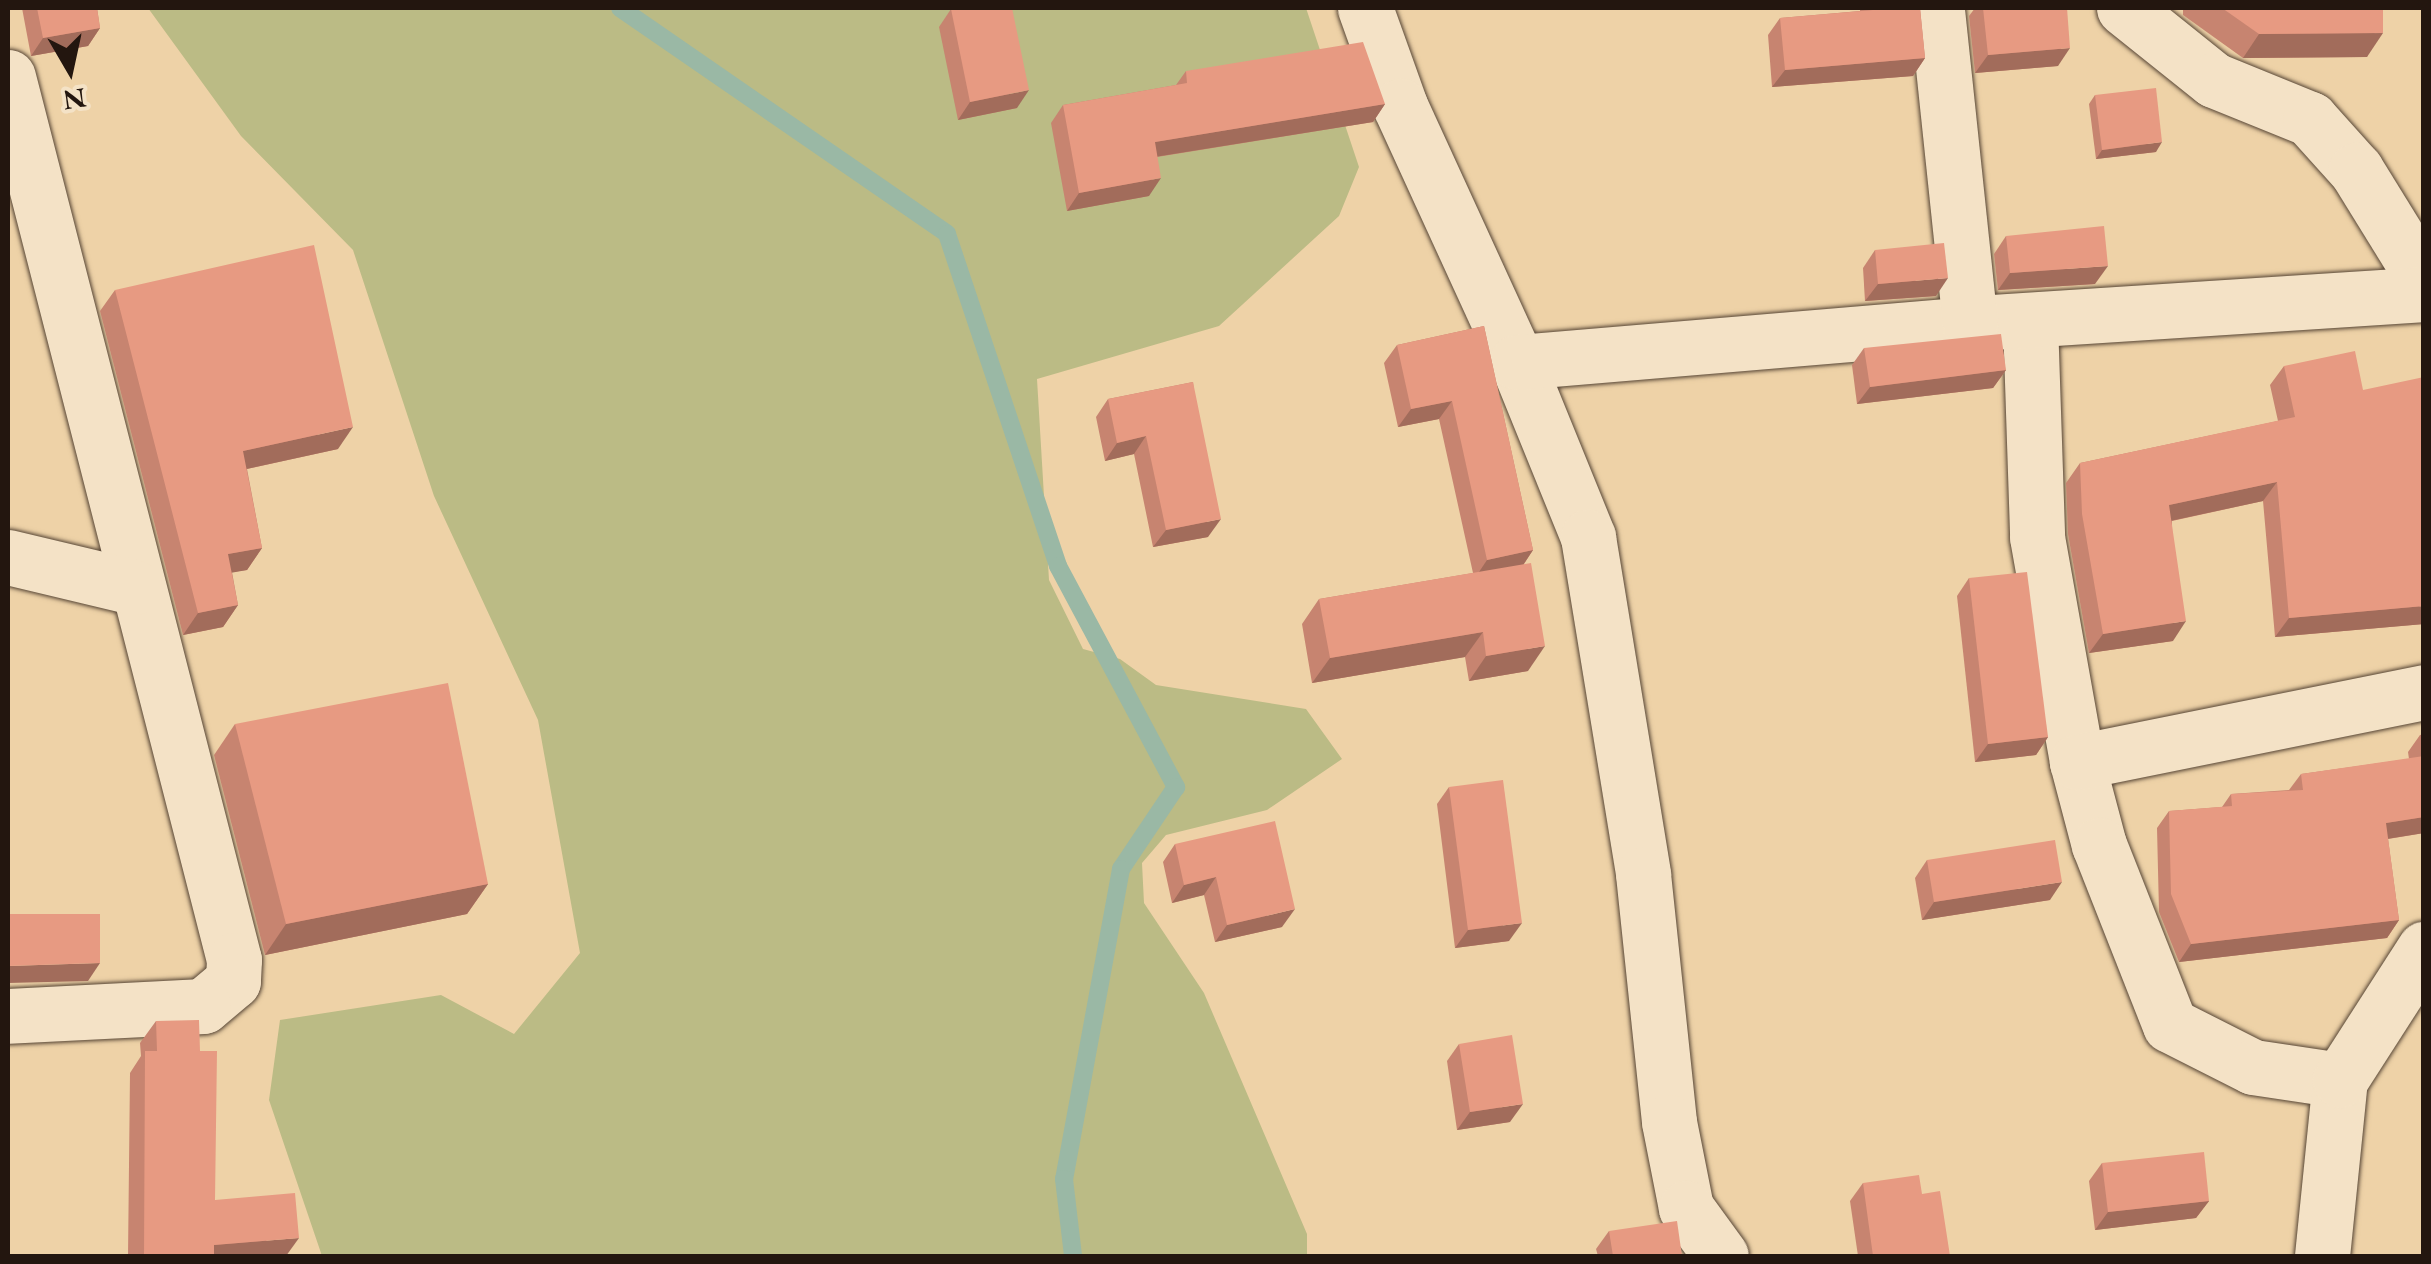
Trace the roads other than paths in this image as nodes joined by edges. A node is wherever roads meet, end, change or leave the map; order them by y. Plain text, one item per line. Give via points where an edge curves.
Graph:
1 (1365, 8) edge
2 (1937, 8) edge
3 (2124, 8) edge
4 (8, 77) edge
5 (2424, 280) edge
6 (2424, 294) edge
7 (2030, 320) junction
8 (1970, 324) junction
9 (1518, 362) junction
10 (8, 557) edge
11 (134, 586) junction
12 (2424, 692) edge
13 (2077, 762) junction
14 (2424, 948) edge
15 (8, 1016) edge
16 (2340, 1080) junction
17 (1721, 1256) edge
18 (2322, 1256) edge

1 - 9 street via 1400,106
2 - 8 street
3 - 5 street via 2214,80 2310,119 2356,170
4 - 11 street
6 - 7 street
7 - 8 street
7 - 13 street via 2037,537
8 - 9 street
9 - 17 street via 1588,537 1642,874 1669,1122 1686,1208
10 - 11 street
11 - 15 street via 234,960 232,981 204,1006
12 - 13 street
13 - 16 street via 2099,845 2170,1026 2253,1067
14 - 16 street
16 - 18 street

